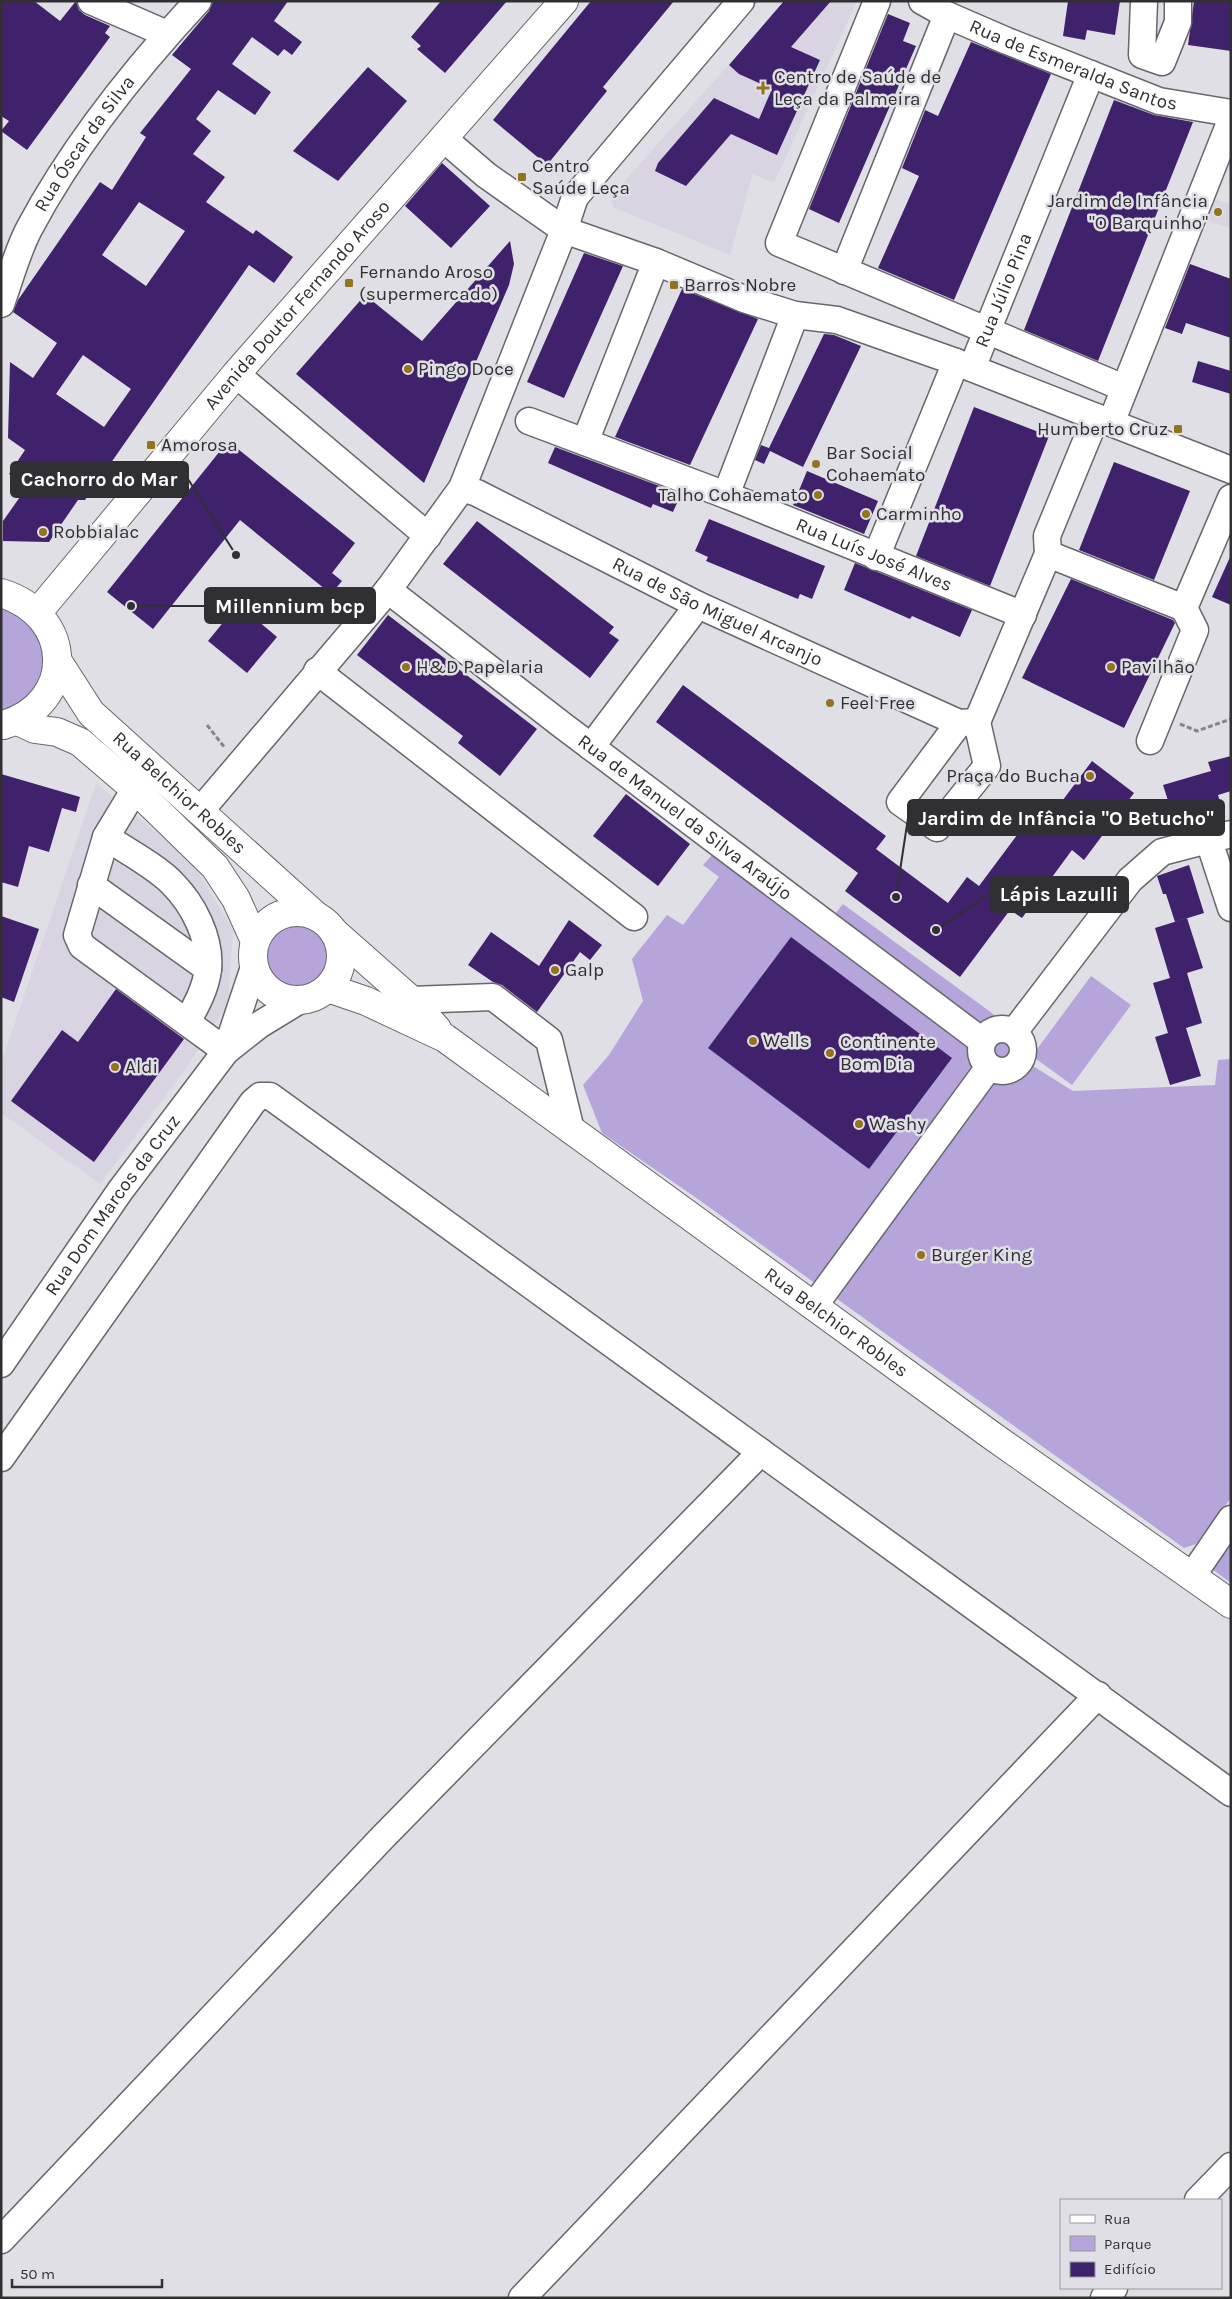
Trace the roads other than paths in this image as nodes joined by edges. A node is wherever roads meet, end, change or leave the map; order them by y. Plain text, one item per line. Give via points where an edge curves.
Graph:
1 (91, 1) edge
2 (198, 1) edge
3 (564, 1) edge
4 (741, 1) edge
5 (877, 1) edge
6 (922, 1) edge
7 (1144, 1) edge
8 (1178, 1) edge
9 (947, 15) junction
10 (167, 34) junction
11 (1091, 74) junction
12 (1231, 113) edge
13 (1231, 120) edge
14 (443, 138) junction
15 (564, 230) junction
16 (656, 262) junction
17 (844, 272) junction
18 (1, 304) edge
19 (795, 315) junction
20 (987, 332) junction
21 (964, 365) junction
22 (236, 374) junction
23 (1124, 388) junction
24 (1104, 420) junction
25 (529, 421) dead end
26 (585, 442) junction
27 (1230, 466) edge
28 (462, 488) junction
29 (726, 495) junction
30 (1231, 498) edge
31 (428, 536) junction
32 (1048, 554) junction
33 (876, 557) junction
34 (388, 590) junction
35 (1, 593) edge
36 (698, 605) junction
37 (1184, 608) junction
38 (38, 612) junction
39 (1023, 615) junction
40 (57, 660) junction
41 (317, 671) junction
42 (9, 723) edge
43 (1150, 741) dead end
44 (591, 747) junction
45 (135, 789) junction
46 (200, 811) junction
47 (106, 837) junction
48 (1220, 838) edge
49 (91, 885) junction
50 (1231, 908) edge
51 (634, 917) dead end
52 (325, 924) junction
53 (255, 954) junction
54 (208, 969) junction
55 (328, 988) junction
56 (300, 1000) junction
57 (411, 1000) junction
58 (187, 1022) junction
59 (1014, 1032) junction
60 (445, 1038) junction
61 (982, 1041) junction
62 (226, 1051) junction
63 (989, 1067) junction
64 (571, 1130) junction
65 (814, 1306) junction
66 (1, 1364) edge
67 (761, 1452) junction
68 (1, 1458) edge
69 (1231, 1519) edge
70 (1192, 1576) junction
71 (1231, 1604) edge
72 (1098, 1695) junction
73 (1231, 1793) edge
74 (1231, 2166) edge
75 (1199, 2199) edge
76 (1, 2240) edge
77 (1113, 2289) edge
78 (522, 2298) edge
79 (1104, 2298) edge

1 - 10 street
2 - 10 street, Rua Óscar da Silva
3 - 14 main road, Avenida Doutor Fernando Aroso
4 - 15 street via 575,196
5 - 17 street via 778,243
6 - 9 street, Rua de Esmeralda Santos
7 - 8 street via 1142,55 1162,62 1178,22
9 - 11 street, Rua de Esmeralda Santos
9 - 17 street
10 - 18 street, Rua Óscar da Silva via 78,147 28,230
11 - 12 street, Rua de Esmeralda Santos via 1158,101
11 - 20 street, Rua Júlio Pina
13 - 23 street
14 - 15 street via 486,176
14 - 22 main road, Avenida Doutor Fernando Aroso
15 - 16 street
15 - 28 street
16 - 19 street via 744,299
16 - 26 street
17 - 20 street
19 - 21 street via 837,320
19 - 29 street
20 - 21 street, Rua Júlio Pina
20 - 23 street
21 - 24 street
21 - 33 street, Rua Júlio Pina
22 - 31 street
22 - 38 main road, Avenida Doutor Fernando Aroso
23 - 24 street
24 - 27 street
24 - 32 street via 1047,536
25 - 26 street, Rua Luís José Alves
26 - 29 street, Rua Luís José Alves
28 - 31 street
28 - 36 street, Rua de São Miguel Arcanjo
29 - 33 street, Rua Luís José Alves
30 - 37 street
31 - 34 street
32 - 37 street
32 - 39 street
33 - 39 street, Rua Luís José Alves
34 - 41 street
34 - 44 street, Rua de Manuel da Silva Araújo
35 - 38 main road via 21,600
36 - 39 street, Rua de São Miguel Arcanjo via 968,722
36 - 44 street
37 - 43 street via 1195,630
38 - 40 main road via 55,642
40 - 42 main road via 46,696 34,711
40 - 46 main road, Rua Belchior Robles via 91,713
41 - 46 street
41 - 51 street
42 - 45 main road, Rua Belchior Robles via 57,732 80,742
44 - 61 street, Rua de Manuel da Silva Araújo
45 - 47 street
45 - 53 main road, Rua Belchior Robles via 215,867 236,898
46 - 52 main road, Rua Belchior Robles
47 - 49 street
47 - 54 street via 172,882 192,908 204,936
48 - 50 street
48 - 59 street via 1162,852 1130,880
49 - 54 street
49 - 58 street via 77,934 82,946
52 - 53 main road via 304,913 280,915 270,922
52 - 55 main road via 340,946 341,961
52 - 57 main road, Rua Belchior Robles
53 - 56 main road via 259,978 276,995
53 - 62 street, Rua Dom Marcos da Cruz
54 - 58 street
55 - 56 main road
55 - 60 main road, Rua Belchior Robles via 366,1001
56 - 62 street, Rua Dom Marcos da Cruz
57 - 60 main road, Rua Belchior Robles
57 - 64 street via 494,996 550,1040
58 - 62 street
59 - 61 street via 993,1031
59 - 63 street via 1022,1043 1019,1063 1008,1071 995,1071
60 - 64 main road, Rua Belchior Robles
61 - 63 street via 981,1056
62 - 66 street, Rua Dom Marcos da Cruz via 120,1191
63 - 65 street
64 - 65 main road, Rua Belchior Robles
65 - 70 main road, Rua Belchior Robles
67 - 68 street via 270,1096 260,1096
67 - 72 street
67 - 76 street via 377,1844
69 - 70 street
70 - 71 main road, Rua Belchior Robles
72 - 73 street
72 - 78 street
74 - 75 street
77 - 79 street

